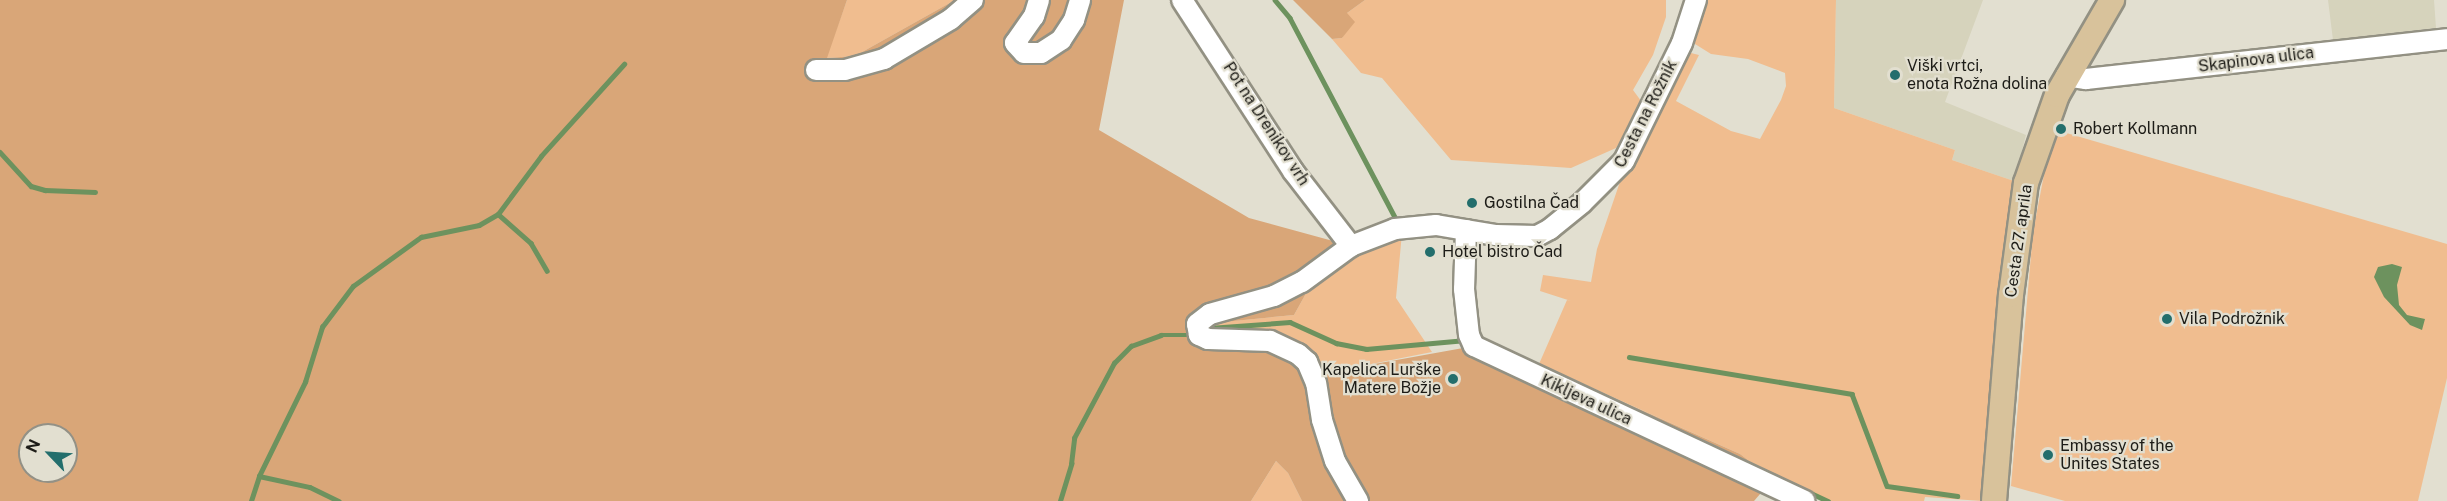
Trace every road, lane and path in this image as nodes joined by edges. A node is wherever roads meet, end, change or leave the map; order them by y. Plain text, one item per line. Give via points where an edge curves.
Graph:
1 (973, 0) edge
2 (1039, 0) edge
3 (1080, 0) edge
4 (1182, 0) edge
5 (1696, 0) edge
6 (2112, 0) edge
7 (2447, 39) edge
8 (816, 70) dead end
9 (2066, 75) junction
10 (1466, 230) junction
11 (1351, 246) junction
12 (1358, 501) edge
13 (1805, 501) edge
14 (1994, 501) edge

1 - 8 street via 951,19 884,58 845,70
2 - 3 street via 1034,16 1015,42 1024,53 1041,53 1061,40 1074,20
4 - 11 street, Pot na Drenikov vrh via 1293,171
5 - 10 street, Cesta na Rožnik via 1664,81 1615,174 1537,236
6 - 9 main road, Cesta 27. aprila
7 - 9 street, Skapinova ulica via 2086,79
9 - 14 main road, Cesta 27. aprila via 2036,147 2022,205
10 - 11 street, Cesta na Rožnik via 1414,226
10 - 13 street, Kikljeva ulica via 1467,319 1470,340 1479,350
11 - 12 street, Cesta na Rožnik via 1302,282 1275,296 1210,314 1197,324 1197,329 1208,339 1270,341 1307,362 1335,460

